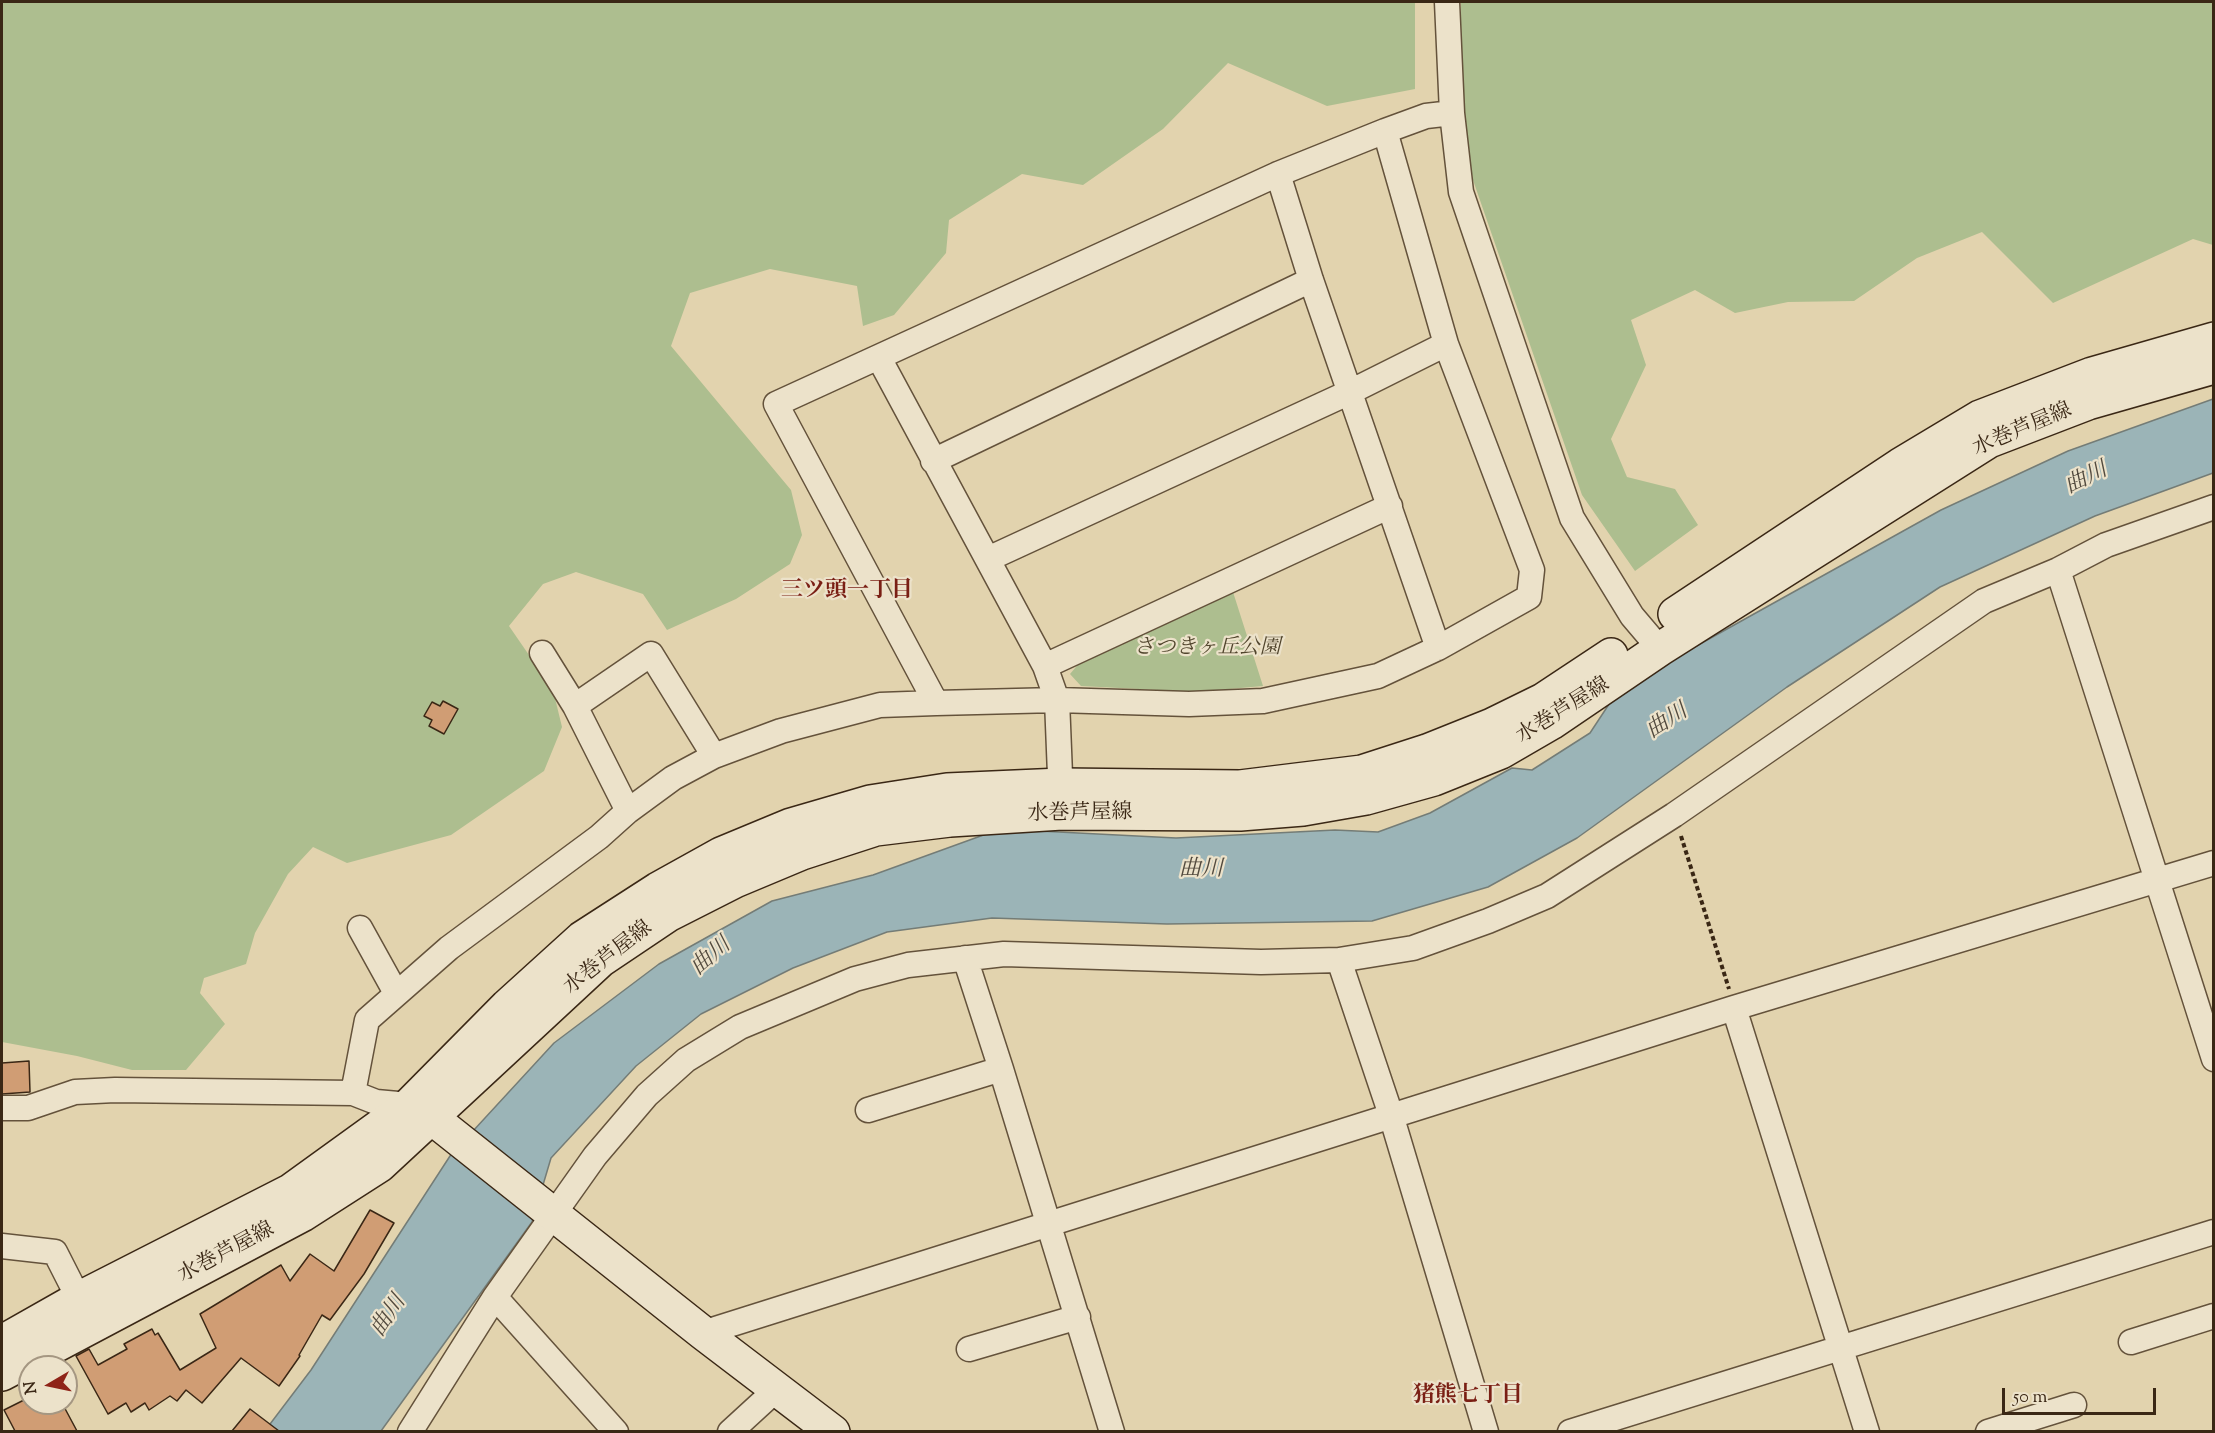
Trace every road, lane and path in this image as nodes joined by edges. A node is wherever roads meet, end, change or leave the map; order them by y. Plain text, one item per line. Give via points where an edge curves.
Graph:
1 (1447, 2) edge
2 (1452, 113) junction
3 (1385, 131) junction
4 (1278, 174) junction
5 (1311, 280) junction
6 (2214, 339) edge
7 (1446, 344) junction
8 (879, 358) junction
9 (2214, 367) edge
10 (1350, 392) junction
11 (933, 461) junction
12 (1390, 506) junction
13 (2214, 507) edge
14 (988, 559) junction
15 (2058, 570) junction
16 (1653, 641) junction
17 (1438, 648) junction
18 (542, 653) dead end
19 (1045, 666) junction
20 (1057, 700) junction
21 (936, 703) junction
22 (575, 706) junction
23 (714, 756) junction
24 (1061, 799) junction
25 (628, 811) junction
26 (1674, 815) junction
27 (2214, 863) edge
28 (2158, 880) junction
29 (360, 928) dead end
30 (965, 958) junction
31 (1338, 960) junction
32 (396, 993) junction
33 (1734, 1008) junction
34 (2214, 1059) edge
35 (1001, 1069) junction
36 (353, 1094) junction
37 (2, 1108) edge
38 (868, 1110) dead end
39 (1391, 1115) junction
40 (431, 1119) junction
41 (549, 1211) junction
42 (1048, 1223) junction
43 (2214, 1232) edge
44 (2, 1246) edge
45 (495, 1298) junction
46 (85, 1312) junction
47 (2214, 1316) edge
48 (1078, 1317) junction
49 (703, 1333) junction
50 (2, 1342) edge
51 (2131, 1342) dead end
52 (1841, 1348) junction
53 (969, 1349) dead end
54 (2, 1374) edge
55 (778, 1388) junction
56 (2074, 1405) dead end
57 (410, 1431) edge
58 (616, 1431) edge
59 (730, 1431) edge
60 (833, 1431) edge
61 (1112, 1431) edge
62 (1485, 1431) edge
63 (1570, 1431) edge
64 (1867, 1431) edge
65 (1988, 1431) edge

1 - 2 street
2 - 3 street
2 - 16 street via 1461,192 1572,518 1632,616
3 - 4 street
3 - 7 street
4 - 5 street
4 - 8 street
5 - 10 street
5 - 11 street
6 - 16 main road, 水巻芦屋線 via 2092,374 1980,417 1900,465
7 - 10 street
7 - 17 street via 1532,570 1529,597
8 - 11 street
8 - 21 street via 776,404
9 - 16 main road, 水巻芦屋線 via 2088,403 1989,441
10 - 12 street
10 - 14 street
11 - 14 street
12 - 17 street
12 - 19 street
13 - 15 street via 2106,545
14 - 19 street
15 - 26 street via 1984,601
15 - 28 street
16 - 24 main road, 水巻芦屋線 via 1551,723 1511,746 1434,779 1366,798 1240,814
17 - 20 street via 1378,676 1263,701 1189,704
18 - 22 street
19 - 20 street
20 - 21 street
20 - 24 street
21 - 23 street via 880,705 780,731
22 - 23 street via 651,654
22 - 25 street
23 - 25 street via 673,778
24 - 40 main road, 水巻芦屋線 via 876,829 802,853 668,915 601,960
25 - 32 street
26 - 31 street via 1547,896 1413,948
26 - 33 path
27 - 28 street
28 - 33 street
28 - 34 street
29 - 32 street
30 - 31 street via 1004,954 1261,962
30 - 35 street
30 - 41 street via 908,965 855,980 740,1027 686,1060 647,1095
31 - 39 street
32 - 36 street via 367,1020
33 - 39 street
33 - 52 street
35 - 38 street
35 - 42 street
36 - 37 street via 115,1090 75,1092 28,1108
36 - 40 street
39 - 42 street
39 - 62 street
40 - 41 main road
40 - 46 main road, 水巻芦屋線 via 380,1165 302,1215
41 - 45 street
41 - 49 main road
42 - 48 street
42 - 49 street
43 - 52 street
44 - 46 street via 55,1252
45 - 57 street
45 - 58 street
46 - 50 main road, 水巻芦屋線
46 - 54 main road, 水巻芦屋線
47 - 51 street
48 - 53 street
48 - 61 street
49 - 55 main road
52 - 63 street
52 - 64 street
55 - 59 street
55 - 60 main road
56 - 65 street

